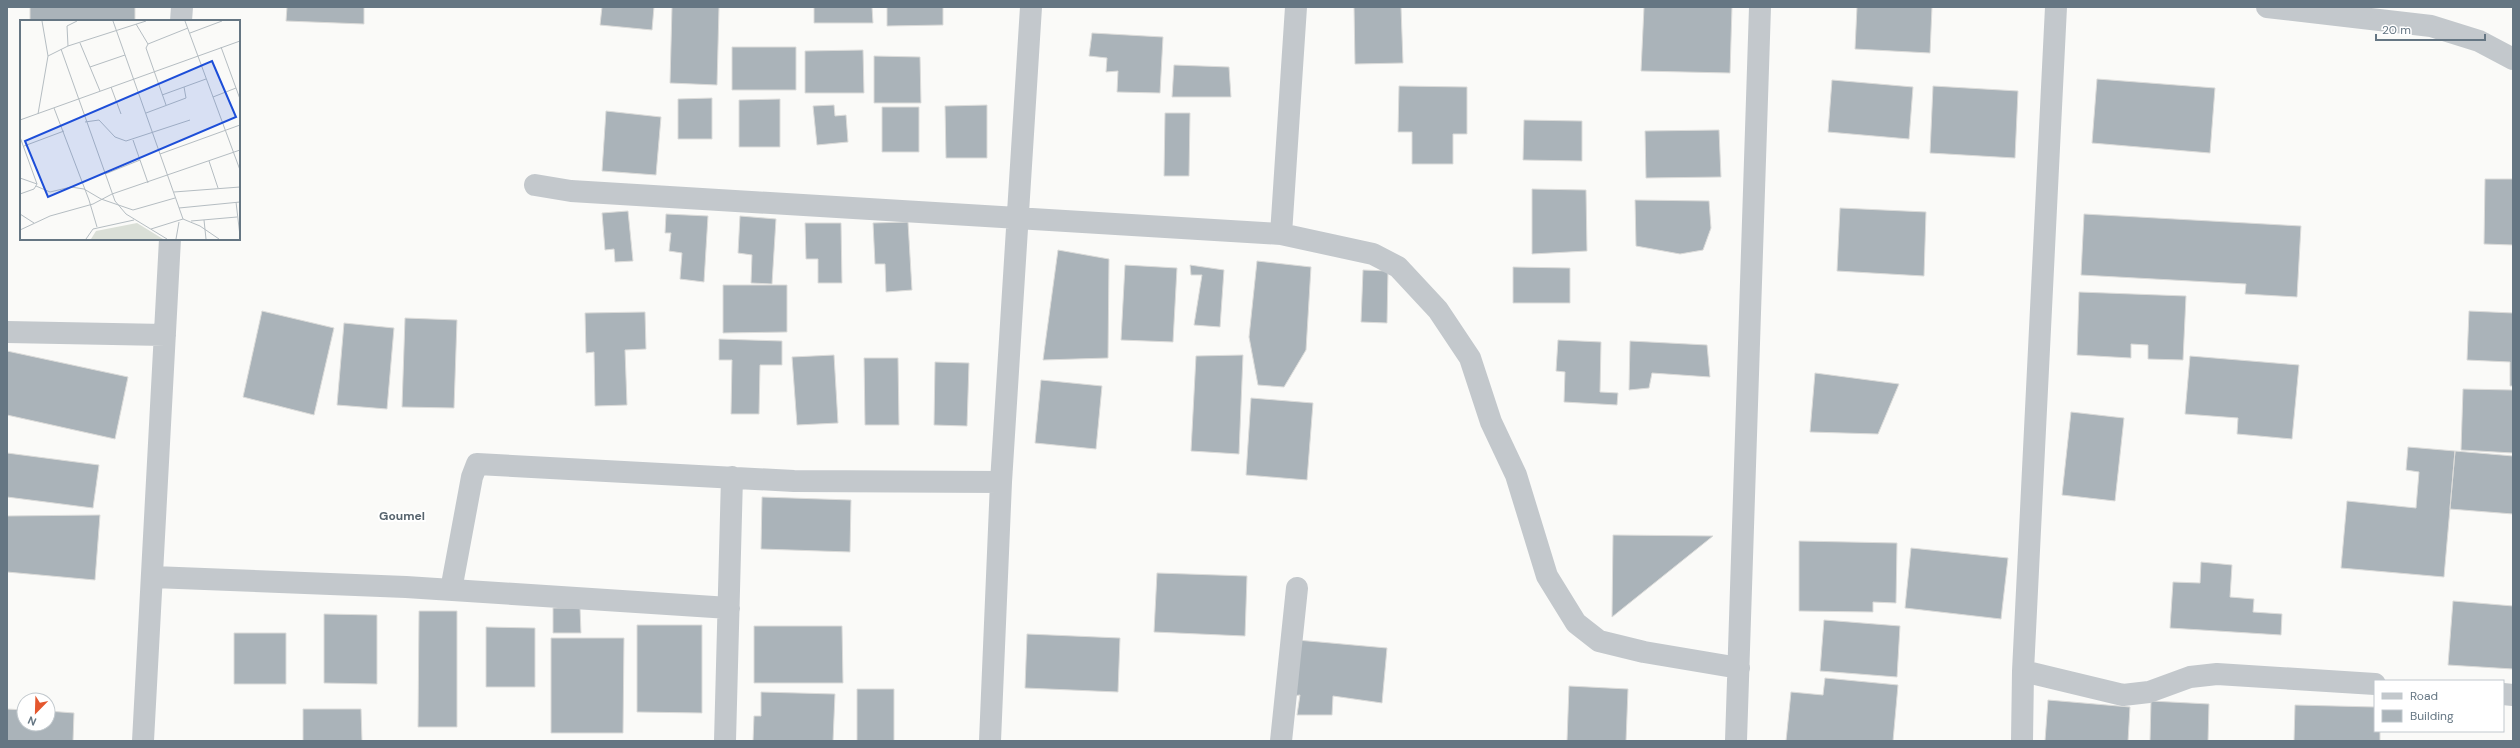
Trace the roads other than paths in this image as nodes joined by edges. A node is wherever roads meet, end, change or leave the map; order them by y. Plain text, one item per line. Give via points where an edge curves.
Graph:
1 (182, 7) edge
2 (1031, 7) edge
3 (1296, 7) edge
4 (1760, 7) edge
5 (2056, 7) edge
6 (2268, 7) edge
7 (181, 20) edge
8 (2513, 59) edge
9 (535, 185) dead end
10 (1017, 218) junction
11 (1281, 234) junction
12 (170, 240) edge
13 (7, 332) edge
14 (165, 336) junction
15 (732, 478) junction
16 (1001, 482) junction
17 (153, 577) junction
18 (1297, 588) dead end
19 (451, 590) junction
20 (729, 608) junction
21 (1739, 668) junction
22 (2023, 671) junction
23 (2374, 684) edge
24 (143, 741) edge
25 (725, 741) edge
26 (990, 741) edge
27 (1281, 741) edge
28 (1736, 741) edge
29 (2022, 741) edge

1 - 7 street
2 - 10 street
3 - 11 street
4 - 21 street
5 - 22 street
6 - 8 street via 2430,26 2479,42
9 - 10 street via 571,191
10 - 11 street
10 - 16 street
11 - 21 street via 1373,254 1398,267 1438,310 1470,358 1491,422 1516,475 1547,576 1576,623 1599,641 1644,652
12 - 14 street
13 - 14 street
14 - 17 street
15 - 16 street via 794,481
15 - 19 street via 477,464 472,477
15 - 20 street
16 - 26 street
17 - 19 street
17 - 24 street
18 - 27 street
19 - 20 street
20 - 25 street
21 - 28 street
22 - 23 street via 2123,695 2149,692 2190,677 2217,674
22 - 29 street

